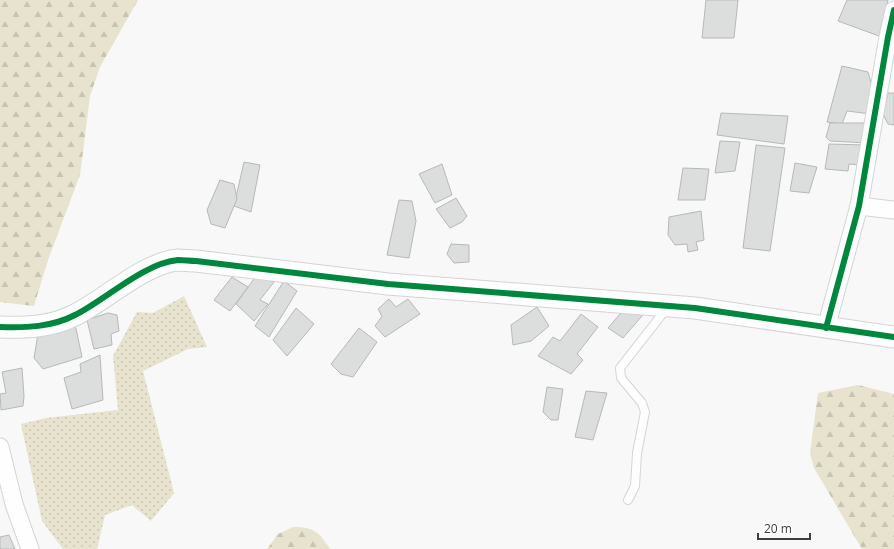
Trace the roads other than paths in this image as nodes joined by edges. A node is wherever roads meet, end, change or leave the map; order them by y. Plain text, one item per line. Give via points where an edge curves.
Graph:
1 (894, 10) edge
2 (860, 206) junction
3 (894, 210) edge
4 (669, 306) junction
5 (0, 327) edge
6 (826, 328) junction
7 (894, 337) edge
8 (0, 448) edge
9 (628, 500) dead end
10 (30, 549) edge

1 - 2 street
2 - 3 street
2 - 6 street
4 - 5 street via 388,284 177,260 136,276 76,315 61,321 43,326
4 - 6 street via 738,313
4 - 9 lane via 620,368 621,378 642,403 644,412 635,486
6 - 7 street
8 - 10 street via 14,504

